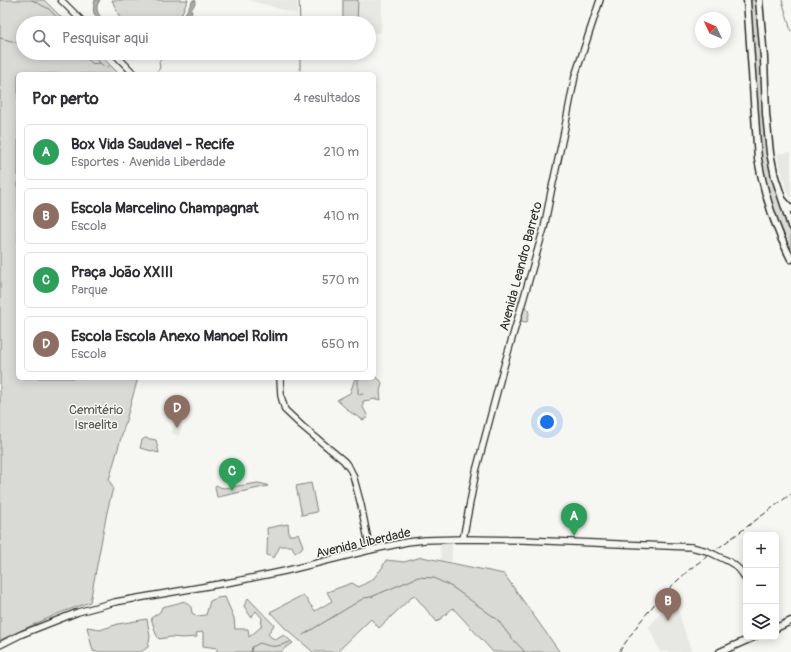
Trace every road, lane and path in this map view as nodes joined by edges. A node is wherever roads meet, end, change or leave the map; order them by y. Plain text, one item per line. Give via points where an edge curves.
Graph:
1 (61, 0) edge
2 (600, 0) edge
3 (747, 0) edge
4 (759, 0) edge
5 (77, 16) edge
6 (121, 60) edge
7 (132, 72) edge
8 (782, 199) junction
9 (791, 208) edge
10 (791, 226) edge
11 (791, 259) edge
12 (280, 380) edge
13 (463, 539) junction
14 (370, 550) junction
15 (743, 574) edge
16 (791, 621) edge
17 (779, 627) edge
18 (747, 640) edge
19 (0, 645) edge
20 (720, 652) edge

1 - 5 main road
2 - 13 main road, Avenida Leandro Barreto via 574,76 544,228 476,471
3 - 11 main road via 758,159 770,208
4 - 8 main road via 770,153
6 - 7 main road
8 - 9 main road
8 - 10 main road
12 - 14 main road via 285,410 344,460 350,469 361,505
13 - 14 main road, Avenida Liberdade via 419,541
13 - 15 main road, Avenida Liberdade, bridge via 691,547 728,561
14 - 19 main road, Avenida Liberdade via 244,580 115,602 78,612
16 - 17 main road
18 - 20 main road

